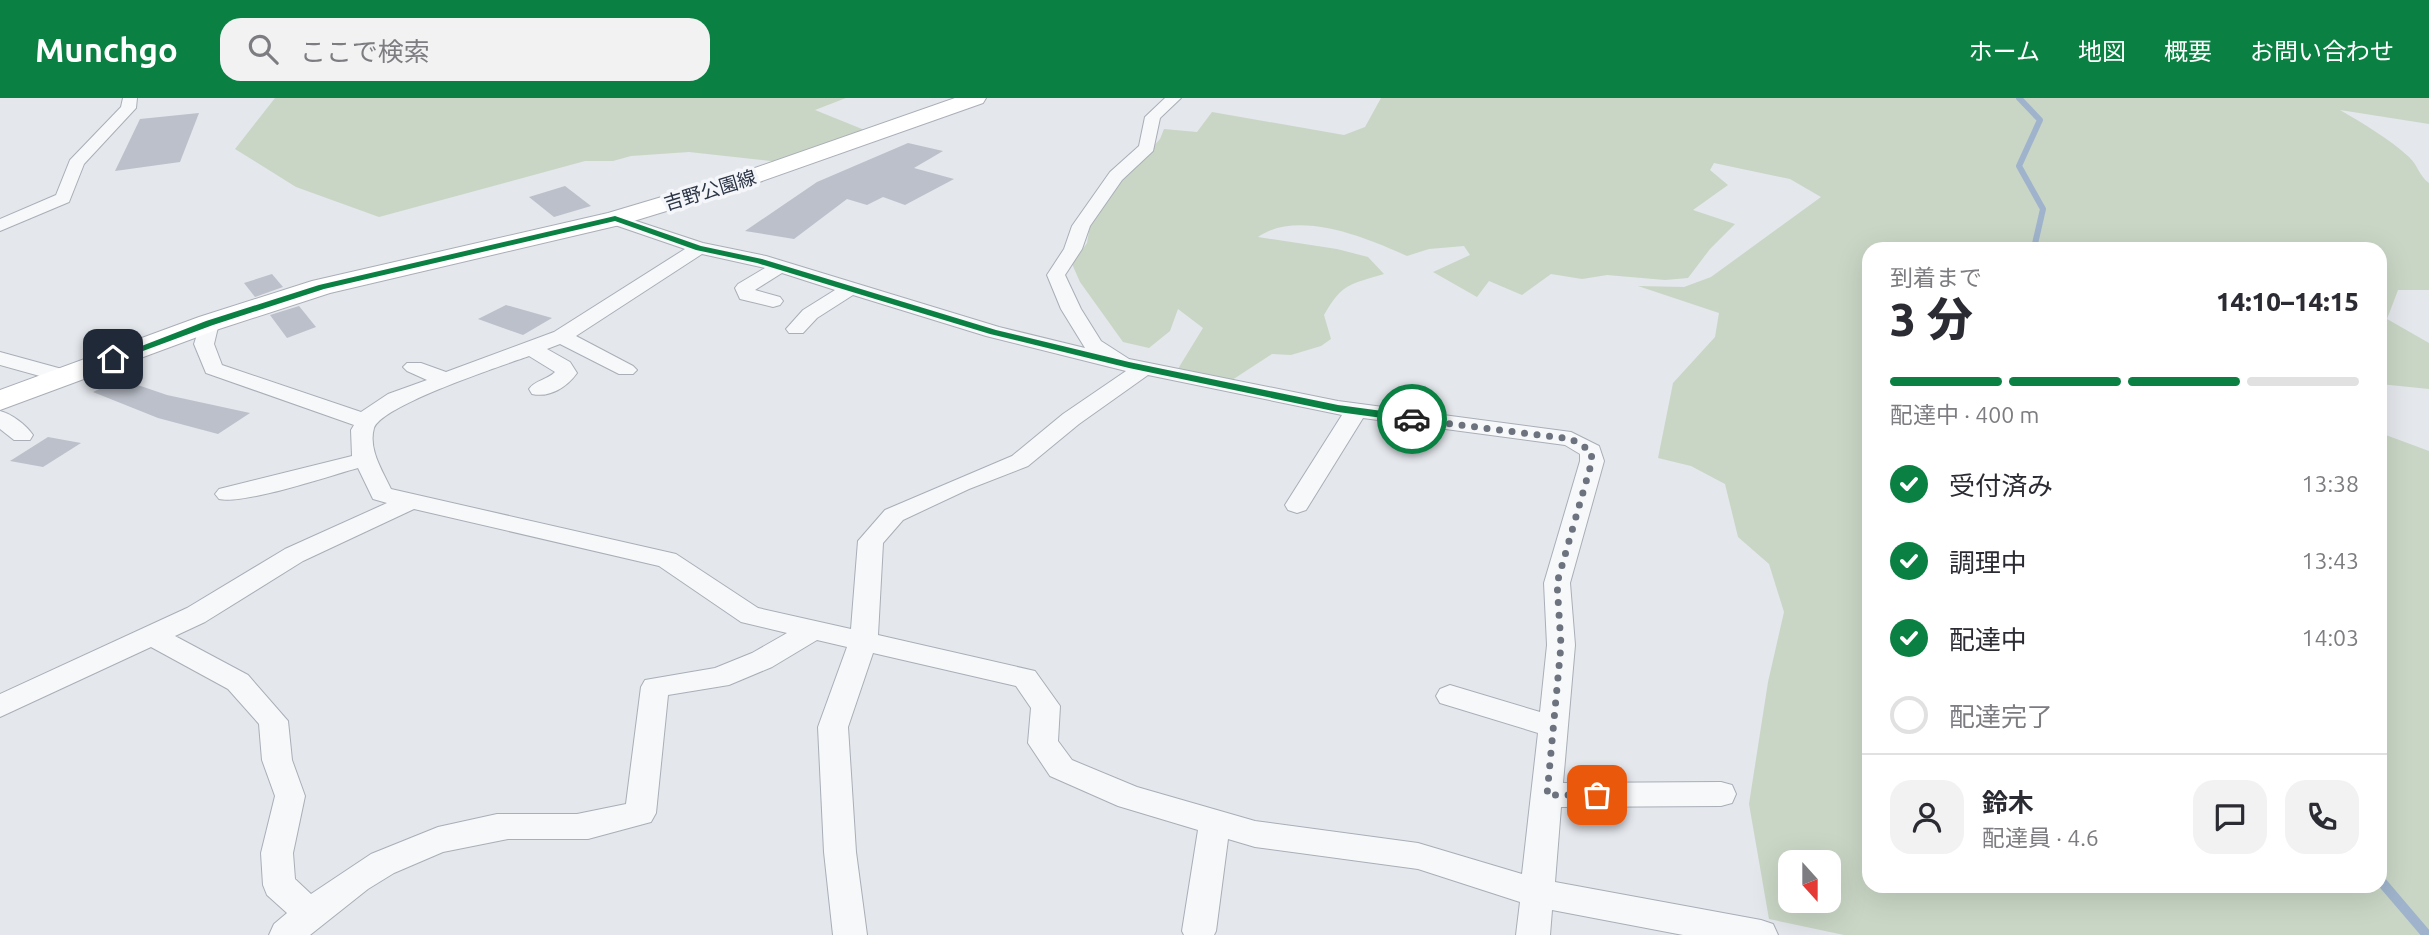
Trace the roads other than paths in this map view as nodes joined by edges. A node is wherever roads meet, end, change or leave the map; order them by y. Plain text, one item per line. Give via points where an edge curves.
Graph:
1 (130, 98) edge
2 (975, 98) edge
3 (1174, 98) edge
4 (615, 219) junction
5 (0, 226) edge
6 (699, 248) junction
7 (779, 267) junction
8 (850, 289) junction
9 (773, 301) dead end
10 (209, 323) junction
11 (796, 329) dead end
12 (561, 336) junction
13 (530, 348) junction
14 (0, 358) edge
15 (414, 367) dead end
16 (1136, 367) junction
17 (626, 370) dead end
18 (65, 377) junction
19 (446, 380) junction
20 (540, 389) dead end
21 (0, 401) edge
22 (1356, 411) junction
23 (0, 418) edge
24 (368, 419) junction
25 (22, 435) dead end
26 (366, 459) junction
27 (227, 494) dead end
28 (411, 501) junction
29 (1297, 505) dead end
30 (814, 629) junction
31 (151, 635) junction
32 (864, 639) junction
33 (1450, 696) dead end
34 (0, 706) edge
35 (1552, 726) junction
36 (1721, 794) dead end
37 (1547, 795) junction
38 (1215, 822) junction
39 (1537, 893) junction
40 (309, 913) junction
41 (1199, 931) dead end
42 (286, 935) edge
43 (850, 935) edge
44 (1532, 935) edge
45 (1761, 935) edge

1 - 5 street via 128,108 76,163 63,198
2 - 4 main road, 吉野公園線 via 740,181
3 - 16 street via 1153,117 1147,148 1116,176 1081,226 1056,275 1093,345
4 - 6 street
4 - 10 main road, 吉野公園線 via 322,287
6 - 7 street
6 - 12 street
7 - 8 street
7 - 9 street via 746,288 747,295
8 - 11 street via 810,314
8 - 16 street via 993,332
10 - 18 main road, 吉野公園線
10 - 24 street via 204,344 213,369
12 - 13 street
12 - 17 street
13 - 19 street
13 - 20 street via 566,373
14 - 18 street
15 - 19 street
16 - 22 street
16 - 32 street via 1020,461 894,515 871,541
18 - 21 main road, 吉野公園線
19 - 24 street via 396,399
22 - 29 street
22 - 35 street via 1571,439 1591,451 1557,583 1561,645
23 - 25 street
24 - 26 street via 362,430
26 - 27 street
26 - 28 street via 381,494
28 - 30 street via 667,560 750,615
28 - 31 street via 294,555 195,615
30 - 32 street
30 - 40 street via 762,660 719,678 655,687 640,813 587,826 499,826 444,836 391,858
31 - 34 street
31 - 40 street via 238,682 273,721 277,760 290,796 277,853 279,885
32 - 38 street via 1025,678 1046,706 1043,743 1061,768 1129,797
32 - 43 street via 833,727
33 - 35 street
35 - 37 street
36 - 37 street
37 - 39 street
38 - 39 street via 1255,834 1418,856
38 - 41 street
39 - 44 street
39 - 45 street
40 - 42 street

